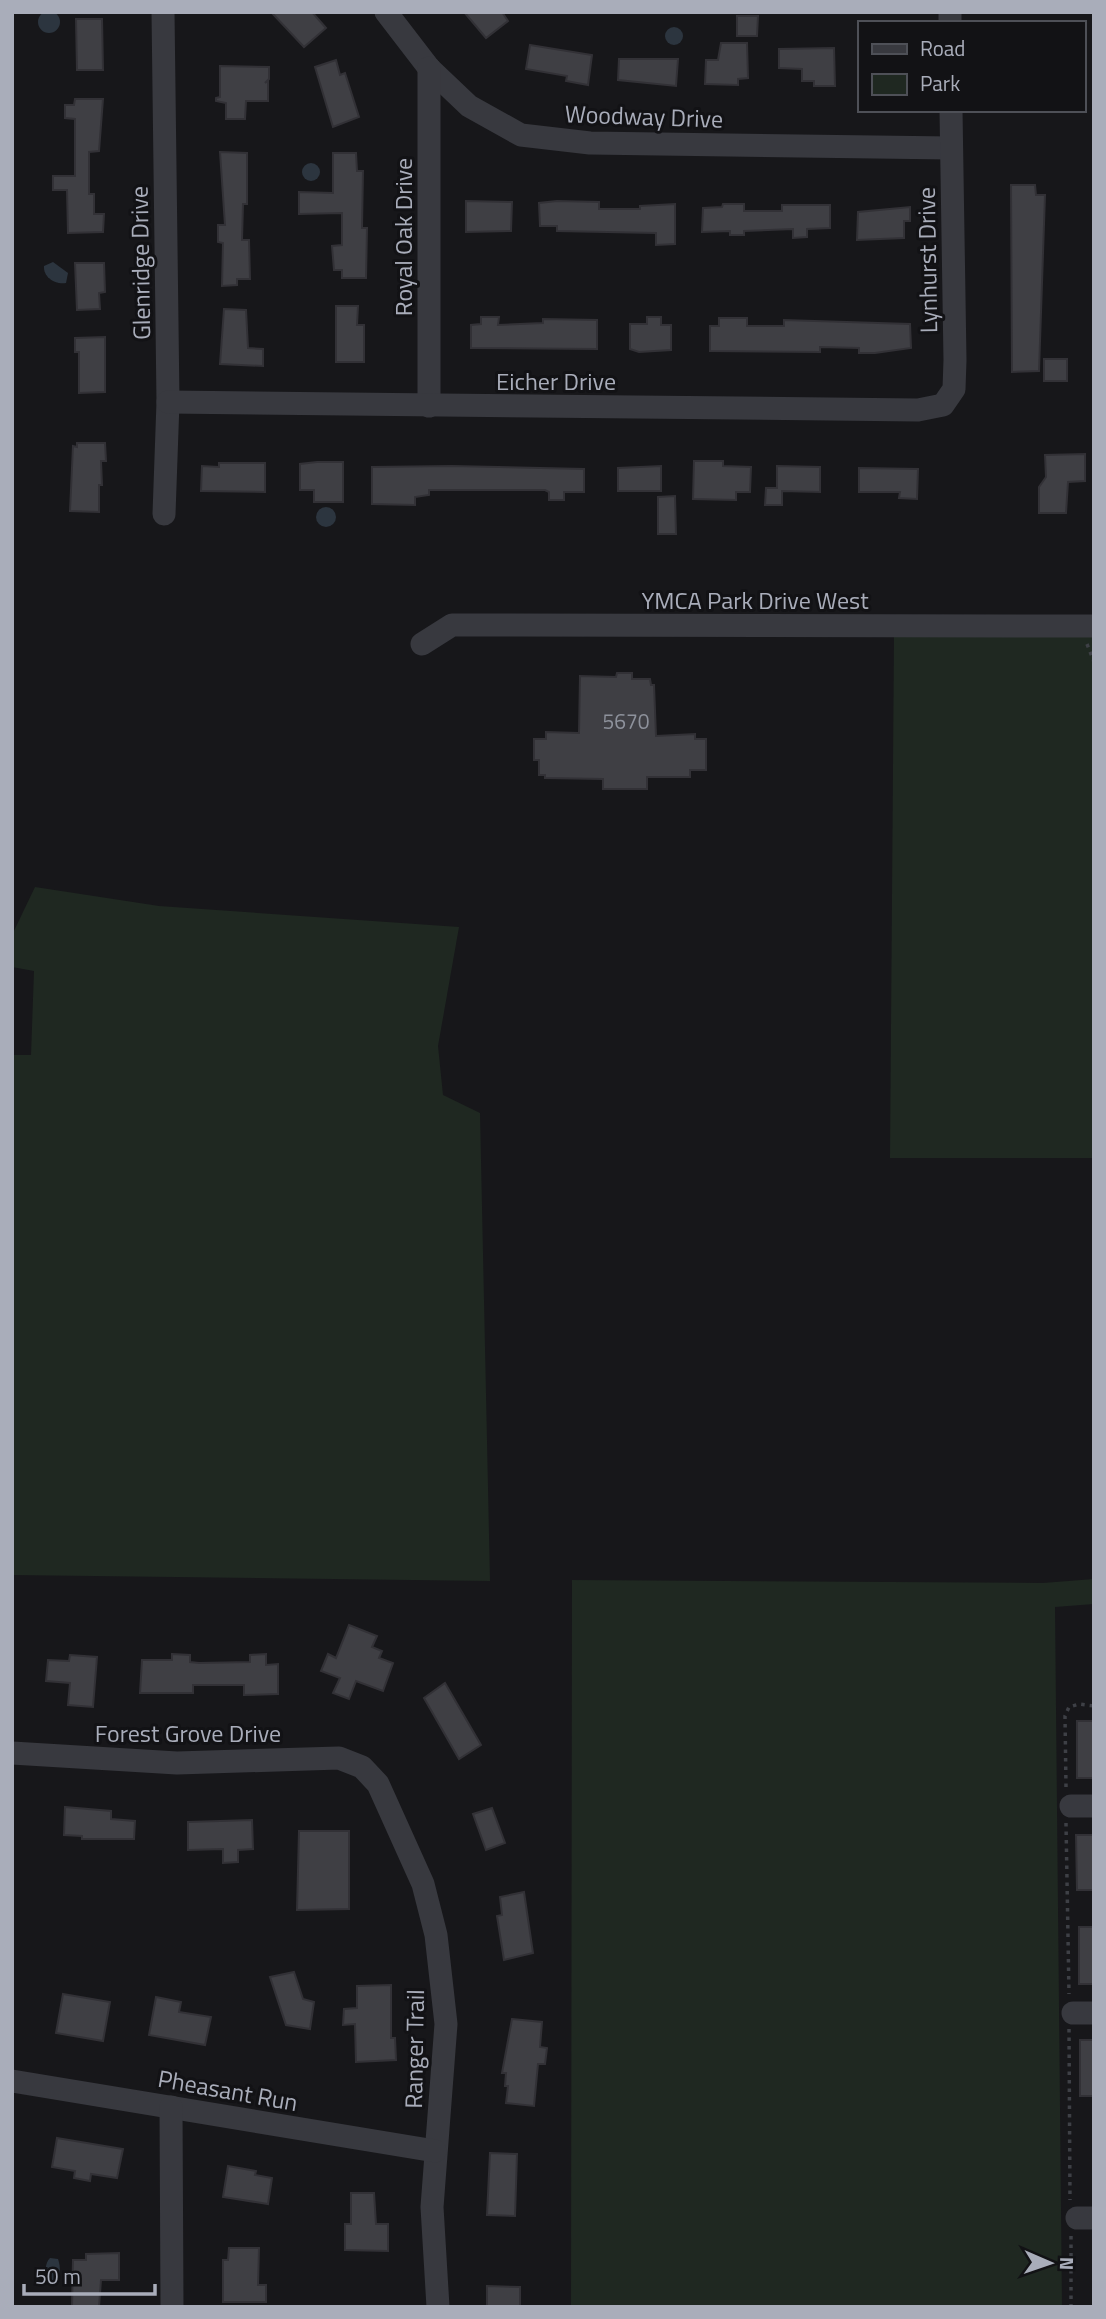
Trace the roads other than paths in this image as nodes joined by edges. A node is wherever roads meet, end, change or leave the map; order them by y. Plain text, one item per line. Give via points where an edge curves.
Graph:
1 (163, 12) edge
2 (386, 12) edge
3 (429, 68) junction
4 (951, 112) edge
5 (951, 148) junction
6 (168, 402) junction
7 (943, 405) joint
8 (429, 406) junction
9 (164, 514) dead end
10 (1090, 633) edge
11 (422, 644) dead end
12 (12, 1753) edge
13 (362, 1767) joint
14 (12, 2081) edge
15 (172, 2106) junction
16 (435, 2151) junction
17 (172, 2307) edge
18 (438, 2307) edge

1 - 6 street, Glenridge Drive
2 - 3 street, Woodway Drive
3 - 5 street, Woodway Drive via 469,106 521,135 590,143
3 - 8 street, Royal Oak Drive
4 - 5 street, Lynhurst Drive
5 - 7 street, Lynhurst Drive via 955,360 954,390
6 - 8 street, Eicher Drive
6 - 9 street, Glenridge Drive
7 - 8 street, Eicher Drive via 918,410
10 - 11 street, YMCA Park Drive West via 453,625
12 - 13 street, Forest Grove Drive via 190,1763 339,1758
13 - 16 street, Ranger Trail via 378,1784 423,1884 436,1935 446,2024
14 - 15 street, Pheasant Run
15 - 16 street, Pheasant Run
15 - 17 street
16 - 18 street, Ranger Trail via 432,2207

